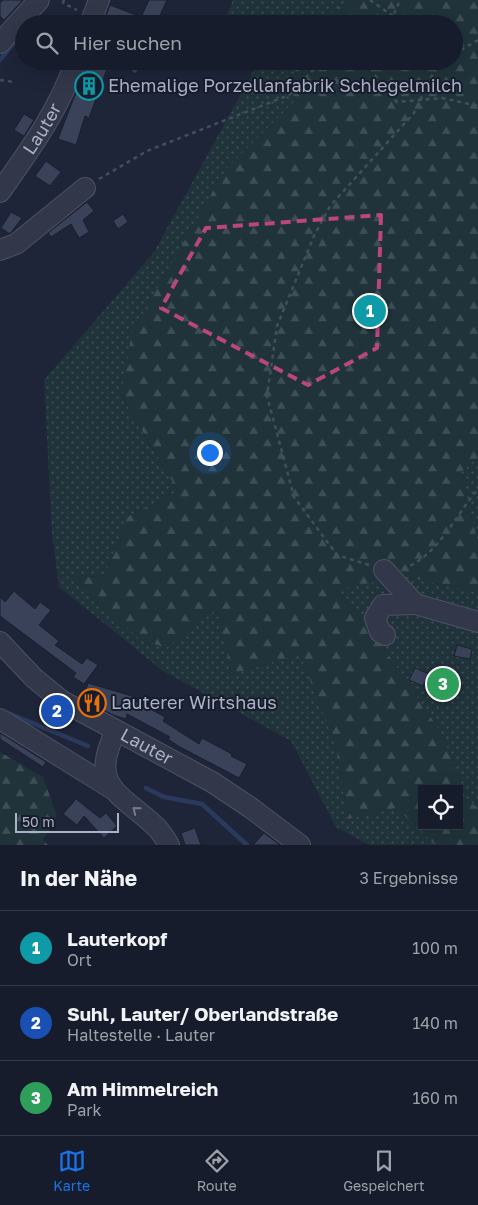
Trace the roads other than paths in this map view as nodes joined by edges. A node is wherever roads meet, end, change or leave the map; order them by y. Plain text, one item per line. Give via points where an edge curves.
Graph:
1 (39, 0) edge
2 (99, 0) edge
3 (25, 15) edge
4 (93, 15) edge
5 (15, 26) edge
6 (0, 43) edge
7 (73, 70) edge
8 (85, 188) road end
9 (0, 192) edge
10 (0, 250) edge
11 (384, 570) road end
12 (415, 604) junction
13 (478, 622) edge
14 (386, 635) dead end
15 (0, 642) edge
16 (0, 719) edge
17 (116, 730) junction
18 (111, 788) junction
19 (169, 845) edge
20 (300, 845) edge

1 - 3 street
2 - 4 street
5 - 6 street
7 - 9 street, Lauter via 44,130
8 - 10 street via 16,244
11 - 12 street
12 - 13 street
12 - 14 street via 384,605 375,618 380,632
15 - 17 street, Lauter via 34,678 62,701
16 - 18 street
17 - 18 street via 106,754 106,772
17 - 20 street, Lauter via 212,782
19 -> 18 street via 157,827

